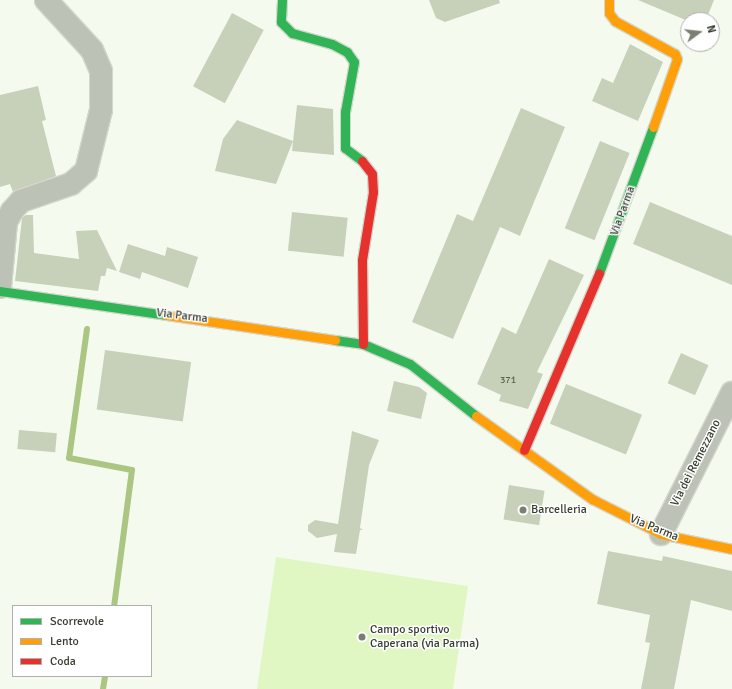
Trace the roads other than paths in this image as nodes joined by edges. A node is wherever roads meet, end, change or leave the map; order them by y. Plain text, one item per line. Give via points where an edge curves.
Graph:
1 (46, 0) edge
2 (282, 0) edge
3 (609, 0) edge
4 (0, 287) edge
5 (0, 291) edge
6 (363, 344) junction
7 (732, 393) edge
8 (524, 450) junction
9 (661, 534) junction
10 (732, 549) edge

1 - 4 street via 92,50 101,71 101,110 86,171 71,184 21,201 12,211 6,222
2 - 6 street via 281,22 292,33 332,44 347,52 354,62 345,112 345,148 367,165 372,174 373,192 362,260
3 - 8 street, Via Parma via 609,13 615,20 675,54 677,59 609,250
5 - 6 street, Via Parma
6 - 8 street, Via Parma via 410,364
7 - 9 street, Via dei Remezzano
8 - 9 street, Via Parma via 592,499
9 - 10 street, Via Parma via 689,542

